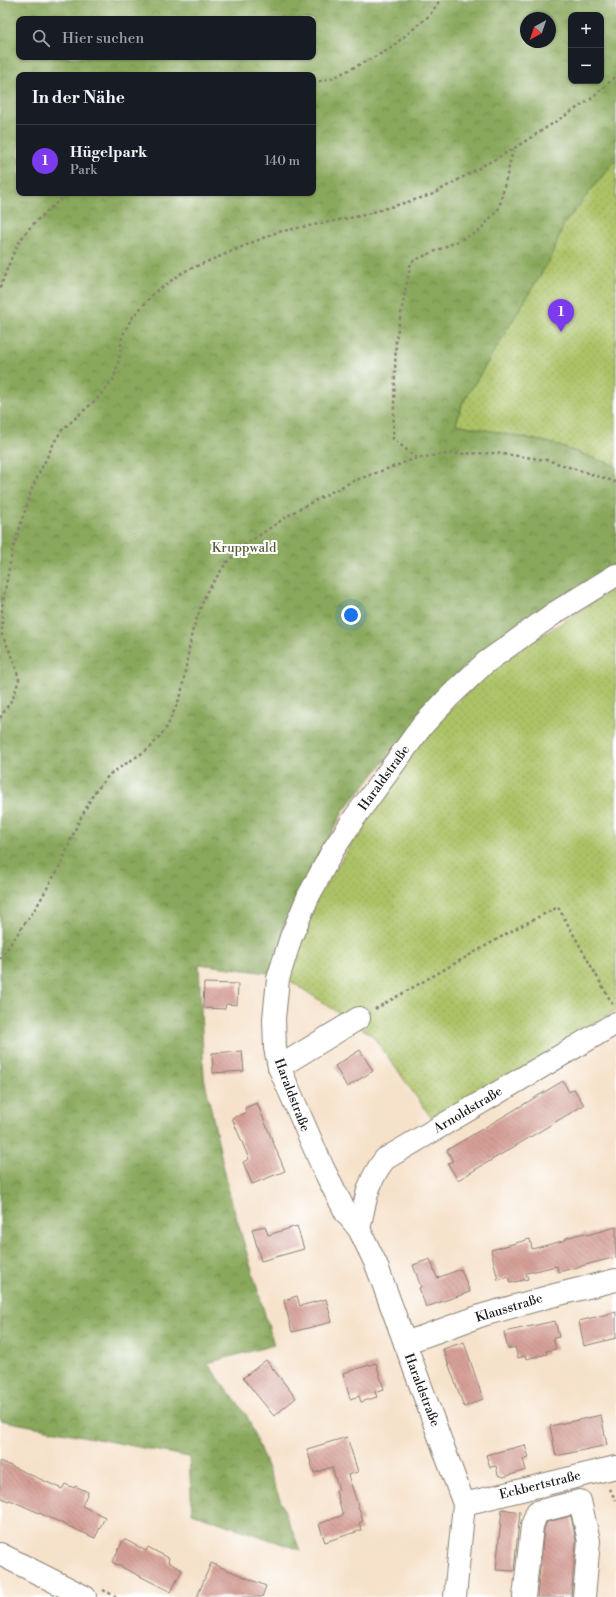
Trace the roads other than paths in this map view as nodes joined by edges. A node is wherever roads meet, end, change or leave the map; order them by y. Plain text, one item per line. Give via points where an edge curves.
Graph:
1 (616, 575) edge
2 (359, 1018) road end
3 (616, 1022) edge
4 (279, 1067) junction
5 (359, 1229) junction
6 (616, 1280) edge
7 (405, 1344) junction
8 (616, 1467) edge
9 (464, 1504) junction
10 (0, 1554) edge
11 (85, 1597) edge
12 (455, 1597) edge
13 (524, 1597) edge
14 (584, 1597) edge

1 - 4 street, Haraldstraße via 556,612 485,663 422,726 356,816 333,850 308,897 291,937 278,979 274,1019 275,1048
2 - 4 street
3 - 5 street, Arnoldstraße via 385,1160 370,1182
4 - 5 street, Haraldstraße via 323,1168 346,1213
5 - 7 street, Haraldstraße via 376,1264
6 - 7 street, Klausstraße via 483,1315
7 - 9 street, Haraldstraße
8 - 9 street, Eckbertstraße
9 - 12 street, Haraldstraße
10 - 11 street
13 - 14 street via 532,1526 537,1512 580,1501 589,1541

